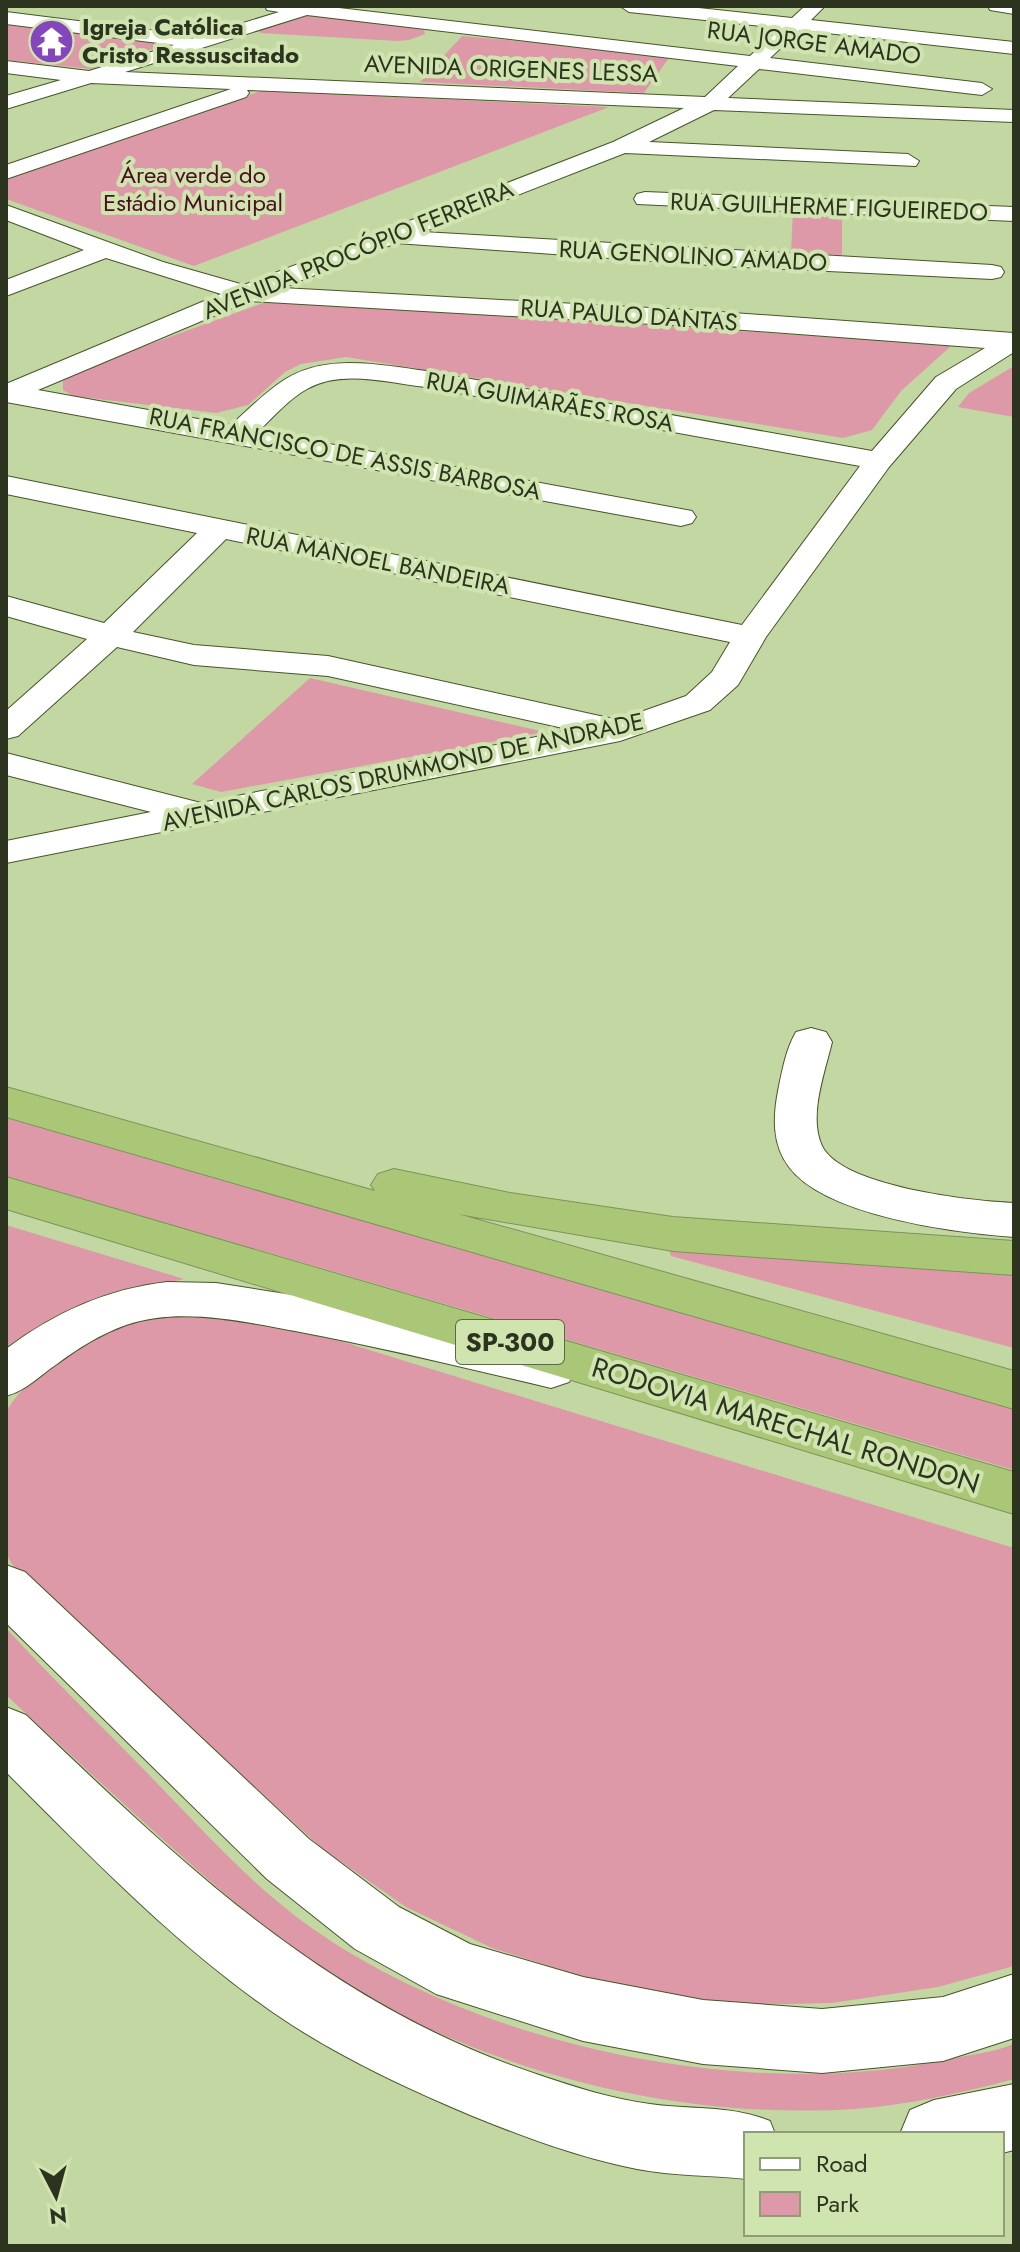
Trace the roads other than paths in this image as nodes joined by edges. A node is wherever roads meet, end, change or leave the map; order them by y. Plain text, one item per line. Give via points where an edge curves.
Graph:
1 (274, 6) edge
2 (629, 6) edge
3 (816, 6) edge
4 (997, 6) edge
5 (311, 8) edge
6 (1014, 8) edge
7 (6, 18) edge
8 (797, 25) junction
9 (444, 27) junction
10 (206, 40) junction
11 (279, 40) dead end
12 (421, 46) dead end
13 (1014, 48) edge
14 (756, 61) junction
15 (6, 67) edge
16 (407, 68) dead end
17 (89, 77) junction
18 (262, 85) junction
19 (393, 89) junction
20 (999, 91) dead end
21 (6, 103) edge
22 (709, 104) junction
23 (1014, 116) edge
24 (621, 147) junction
25 (908, 161) dead end
26 (6, 172) edge
27 (645, 199) dead end
28 (6, 212) edge
29 (1014, 214) edge
30 (393, 237) junction
31 (106, 250) junction
32 (725, 259) junction
33 (992, 272) dead end
34 (6, 289) edge
35 (246, 293) junction
36 (705, 319) junction
37 (1013, 342) edge
38 (8, 394) edge
39 (238, 434) junction
40 (879, 461) junction
41 (6, 485) edge
42 (681, 517) dead end
43 (218, 529) junction
44 (6, 606) edge
45 (110, 636) junction
46 (750, 636) junction
47 (6, 729) edge
48 (620, 731) junction
49 (6, 764) edge
50 (204, 814) junction
51 (6, 852) edge
52 (811, 1042) dead end
53 (21, 1107) edge
54 (6, 1193) edge
55 (1014, 1220) edge
56 (1014, 1258) edge
57 (6, 1377) edge
58 (1014, 1390) edge
59 (765, 1418) junction
60 (1014, 1493) edge
61 (6, 1588) edge
62 (6, 1733) edge
63 (1014, 2006) edge
64 (1014, 2117) edge
65 (943, 2132) edge
66 (744, 2145) edge

1 - 5 street, RUA JORGE AMADO
2 - 8 street
3 - 8 street
4 - 6 street
5 - 9 street, RUA JORGE AMADO
5 - 10 street
7 - 10 street
8 - 13 street
8 - 14 street
9 - 12 street
9 - 14 street, RUA JORGE AMADO
10 - 11 street
10 - 17 street
14 - 20 street, RUA JORGE AMADO
14 - 22 street
15 - 17 street, AVENIDA ORIGENES LESSA
16 - 19 street
17 - 18 street, AVENIDA ORIGENES LESSA
17 - 21 street
18 - 19 street, AVENIDA ORIGENES LESSA
18 - 26 street
19 - 22 street, AVENIDA ORIGENES LESSA
22 - 23 street, AVENIDA ORIGENES LESSA
22 - 24 street, AVENIDA PROCÓPIO FERREIRA
24 - 25 street
24 - 30 street, AVENIDA PROCÓPIO FERREIRA
27 - 29 street, RUA GUILHERME FIGUEIREDO
28 - 31 street, RUA PAULO DANTAS
30 - 32 street, RUA GENOLINO AMADO
30 - 35 street, AVENIDA PROCÓPIO FERREIRA
31 - 34 street
31 - 35 street, RUA PAULO DANTAS
32 - 33 street, RUA GENOLINO AMADO
32 - 36 street
35 - 36 street, RUA PAULO DANTAS
35 - 38 street, AVENIDA PROCÓPIO FERREIRA
36 - 37 street, RUA PAULO DANTAS
37 - 40 street, AVENIDA CARLOS DRUMMOND DE ANDRADE via 946,383
38 - 39 street, RUA FRANCISCO DE ASSIS BARBOSA
39 - 40 street, RUA GUIMARÃES ROSA via 298,383 357,371
39 - 42 street, RUA FRANCISCO DE ASSIS BARBOSA
40 - 46 street, AVENIDA CARLOS DRUMMOND DE ANDRADE
41 - 43 street, RUA MANOEL BANDEIRA
43 - 45 street
43 - 46 street, RUA MANOEL BANDEIRA
44 - 45 street
45 - 47 street
45 - 48 street via 194,655 328,666 400,679
46 - 48 street, AVENIDA CARLOS DRUMMOND DE ANDRADE via 726,678 698,703
48 - 50 street, AVENIDA CARLOS DRUMMOND DE ANDRADE
49 - 50 street
50 - 51 street, AVENIDA CARLOS DRUMMOND DE ANDRADE
52 - 55 street via 795,1117 806,1157 837,1182 898,1204
53 - 56 highway via 596,1224
53 - 58 highway
54 - 59 highway, RODOVIA MARECHAL RONDON / SP-300
57 - 59 street via 43,1345 94,1318 150,1302 216,1300 319,1317
59 - 60 highway, RODOVIA MARECHAL RONDON / SP-300
61 - 63 street via 288,1859 377,1928 458,1972 613,2015 703,2032 822,2041 943,2029
62 - 66 street via 195,1912 280,1979 378,2040 500,2094 627,2134
64 - 65 street

